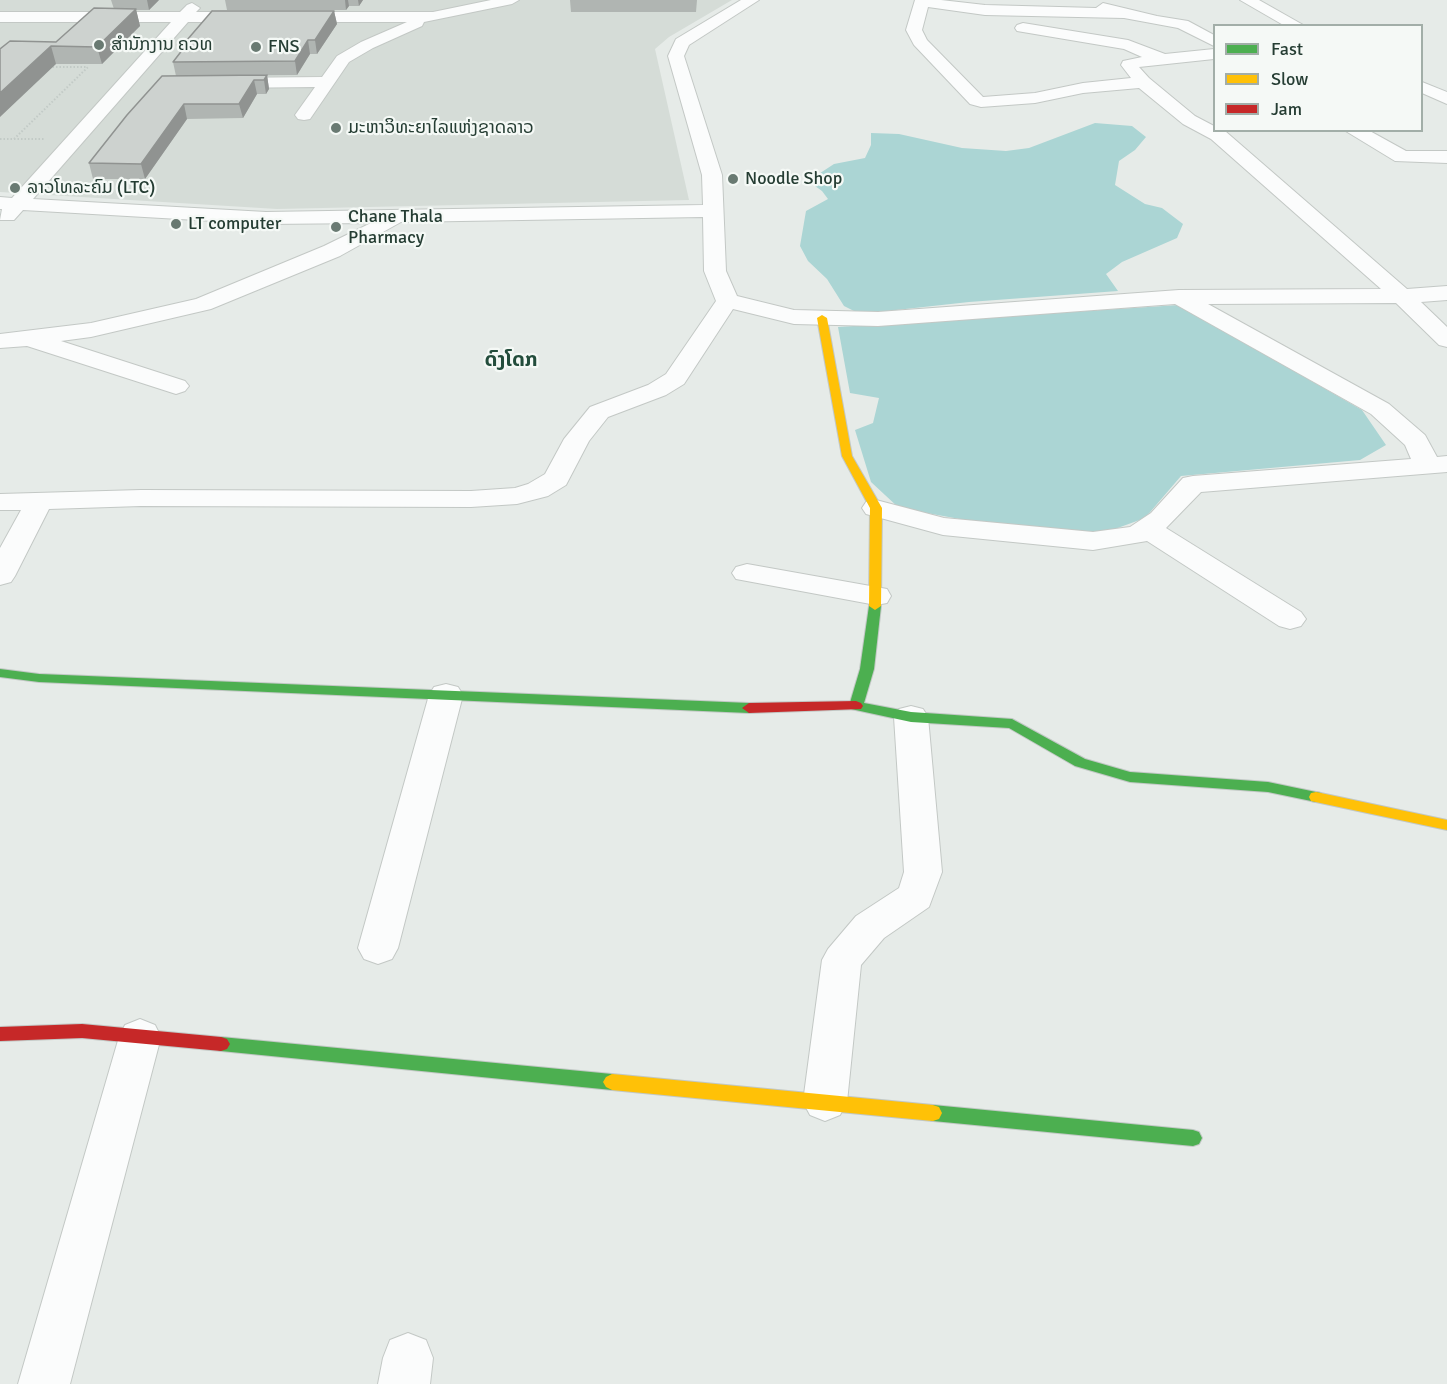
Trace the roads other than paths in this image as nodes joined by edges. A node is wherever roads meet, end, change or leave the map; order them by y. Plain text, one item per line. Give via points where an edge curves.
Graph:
1 (199, 0) edge
2 (512, 0) edge
3 (752, 0) edge
4 (1092, 0) edge
5 (1247, 0) edge
6 (922, 1) edge
7 (1006, 5) edge
8 (1124, 13) junction
9 (0, 17) edge
10 (433, 17) junction
11 (183, 18) junction
12 (1294, 24) edge
13 (1213, 40) edge
14 (1213, 54) edge
15 (1163, 60) junction
16 (325, 82) junction
17 (1143, 82) junction
18 (125, 83) junction
19 (148, 83) dead end
20 (207, 83) edge
21 (1423, 87) edge
22 (1447, 99) edge
23 (304, 115) dead end
24 (1357, 132) edge
25 (1447, 157) edge
26 (9, 203) edge
27 (712, 211) junction
28 (399, 216) junction
29 (0, 224) edge
30 (1447, 293) edge
31 (1402, 296) junction
32 (1179, 297) junction
33 (728, 301) junction
34 (822, 318) junction
35 (29, 339) junction
36 (0, 340) edge
37 (1447, 340) edge
38 (176, 386) dead end
39 (1437, 464) edge
40 (0, 502) edge
41 (39, 502) junction
42 (876, 508) junction
43 (1147, 529) junction
44 (747, 573) dead end
45 (0, 576) edge
46 (876, 596) junction
47 (1290, 619) dead end
48 (0, 673) edge
49 (446, 695) junction
50 (856, 706) junction
51 (911, 717) junction
52 (1447, 825) edge
53 (378, 948) dead end
54 (0, 1034) edge
55 (140, 1037) junction
56 (825, 1102) junction
57 (1193, 1138) dead end
58 (44, 1384) edge

1 - 11 street
2 - 10 street
3 - 27 street via 682,42 676,56 712,175
4 - 8 street
5 - 12 street
6 - 7 street
6 - 17 street via 914,30 920,42 981,102
7 - 8 street
7 - 15 street via 1022,28 1128,45
8 - 13 street via 1182,24
9 - 11 street
10 - 11 street
10 - 16 street via 343,59
11 - 18 street
14 - 15 street
15 - 17 street via 1129,65
16 - 20 street
16 - 23 street
17 - 31 street via 1190,120 1218,135
18 - 19 street
18 - 26 street via 76,139
21 - 22 street
24 - 25 street via 1402,157
26 - 28 street via 266,218
26 - 29 street
27 - 28 street
27 - 33 street via 715,271
28 - 35 street via 332,251 203,304 91,330
30 - 31 street
31 - 32 street
31 - 37 street
32 - 34 street via 878,319
32 - 39 street via 1380,409
33 - 34 street via 794,317
33 - 41 street via 675,379 599,412 577,439 556,479 528,493 471,499 141,498
34 - 42 street via 847,456
35 - 36 street
35 - 38 street
39 - 43 street via 1193,484
40 - 41 street
41 - 45 street
42 - 43 street via 943,526 1093,541 1138,535
42 - 46 street
43 - 47 street
44 - 46 street
46 - 50 street via 867,669
48 - 49 street via 39,678
49 - 50 street via 758,708
49 - 53 street
50 - 51 street
51 - 52 street via 1012,724 1080,763 1131,777 1268,788
51 - 56 street via 923,872 915,897 870,927 842,960
54 - 55 street via 82,1031
55 - 56 street
55 - 58 street
56 - 57 street

